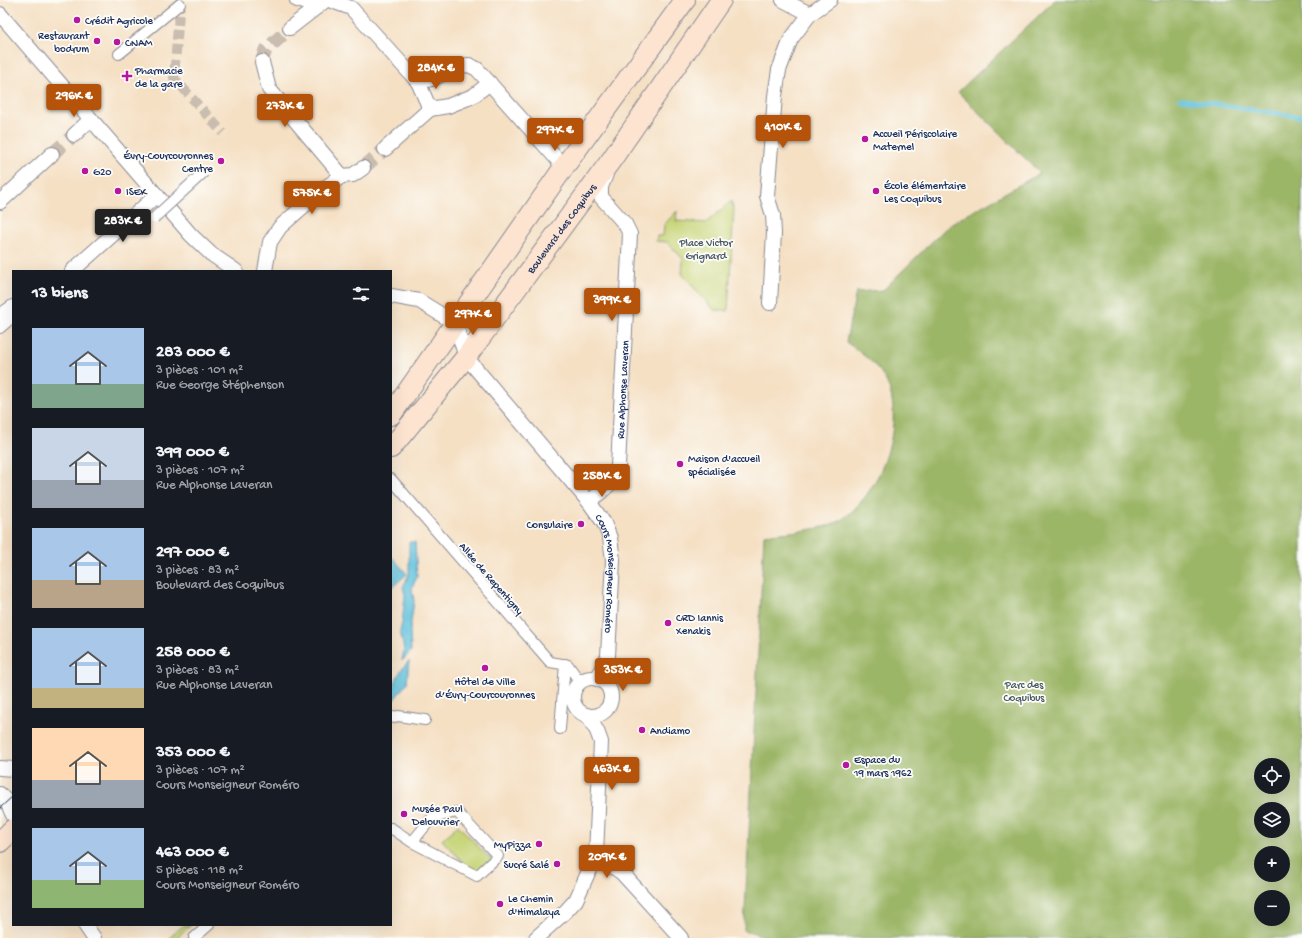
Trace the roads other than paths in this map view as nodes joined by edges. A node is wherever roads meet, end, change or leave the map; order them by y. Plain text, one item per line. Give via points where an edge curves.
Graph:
1 (297, 0) edge
2 (684, 0) edge
3 (721, 0) edge
4 (783, 0) edge
5 (830, 0) edge
6 (324, 2) edge
7 (180, 4) dead end
8 (351, 4) edge
9 (0, 14) edge
10 (810, 14) junction
11 (290, 28) tunnel mouth
12 (119, 54) dead end
13 (262, 62) tunnel mouth
14 (418, 82) junction
15 (490, 83) junction
16 (430, 109) junction
17 (91, 120) junction
18 (74, 135) tunnel mouth
19 (385, 149) tunnel mouth
20 (52, 154) tunnel mouth
21 (612, 159) junction
22 (564, 167) junction
23 (363, 168) tunnel mouth
24 (204, 172) dead end
25 (342, 176) junction
26 (157, 195) junction
27 (0, 202) edge
28 (154, 218) dead end
29 (73, 270) edge
30 (235, 270) edge
31 (264, 270) edge
32 (392, 296) edge
33 (770, 303) dead end
34 (12, 308) edge
35 (0, 316) edge
36 (12, 318) edge
37 (455, 324) junction
38 (0, 328) edge
39 (466, 356) junction
40 (392, 414) edge
41 (392, 447) edge
42 (392, 480) edge
43 (589, 502) junction
44 (565, 664) junction
45 (597, 679) junction
46 (580, 682) junction
47 (602, 712) junction
48 (587, 715) junction
49 (392, 718) edge
50 (425, 720) dead end
51 (560, 729) dead end
52 (597, 731) junction
53 (0, 768) edge
54 (12, 769) edge
55 (0, 794) edge
56 (12, 813) edge
57 (392, 829) edge
58 (12, 830) edge
59 (0, 842) edge
60 (412, 842) junction
61 (596, 855) junction
62 (86, 926) edge
63 (208, 926) edge
64 (94, 938) edge
65 (194, 938) edge
66 (536, 938) edge
67 (681, 938) edge

1 - 6 street
2 - 22 main road
3 - 21 main road, Boulevard des Coquibus
4 - 10 street
5 - 10 street
6 - 8 street
6 - 11 street
7 - 12 street
8 - 14 street
9 - 17 street
10 - 33 street via 791,39 779,70 775,96 767,196 773,215 774,233
13 - 25 street via 269,89
14 - 15 street via 469,65 477,69
14 - 16 street
15 - 16 street via 473,96 448,106
15 - 22 street
16 - 19 street
17 - 18 street
17 - 26 street
20 - 27 street
21 - 39 main road, Boulevard des Coquibus
21 - 43 street, Rue Alphonse Laveran via 600,187 601,197 625,224 630,234 618,466 611,484
22 - 37 main road
23 - 25 street via 353,175
24 - 28 street, bridge
25 - 31 street via 323,189 280,227 270,242
26 - 29 street
26 - 30 street via 202,246
32 - 37 street via 419,301
34 - 35 street
36 - 38 street
37 - 39 street, Cours Monseigneur Roméro
37 - 40 main road
39 - 41 main road, Boulevard des Coquibus
39 - 43 street, Cours Monseigneur Roméro
42 - 44 street, Allée de Repentigny via 550,662
43 - 45 street, Cours Monseigneur Roméro via 604,523 610,538 613,560 608,656
44 - 46 street
44 - 51 street
45 - 46 street
45 - 47 street via 606,686 610,696 608,705
46 - 48 street via 574,690 573,701 578,710
47 - 48 street
47 - 52 street
48 - 52 street
49 - 50 street via 398,716
52 - 61 street via 601,742
53 - 54 street
55 - 56 street
57 - 60 street
58 - 59 main road
60 - 60 street via 477,876 498,856 457,812 432,818
61 - 66 street via 576,900
61 - 67 street via 622,873
62 - 64 street
63 - 65 street

